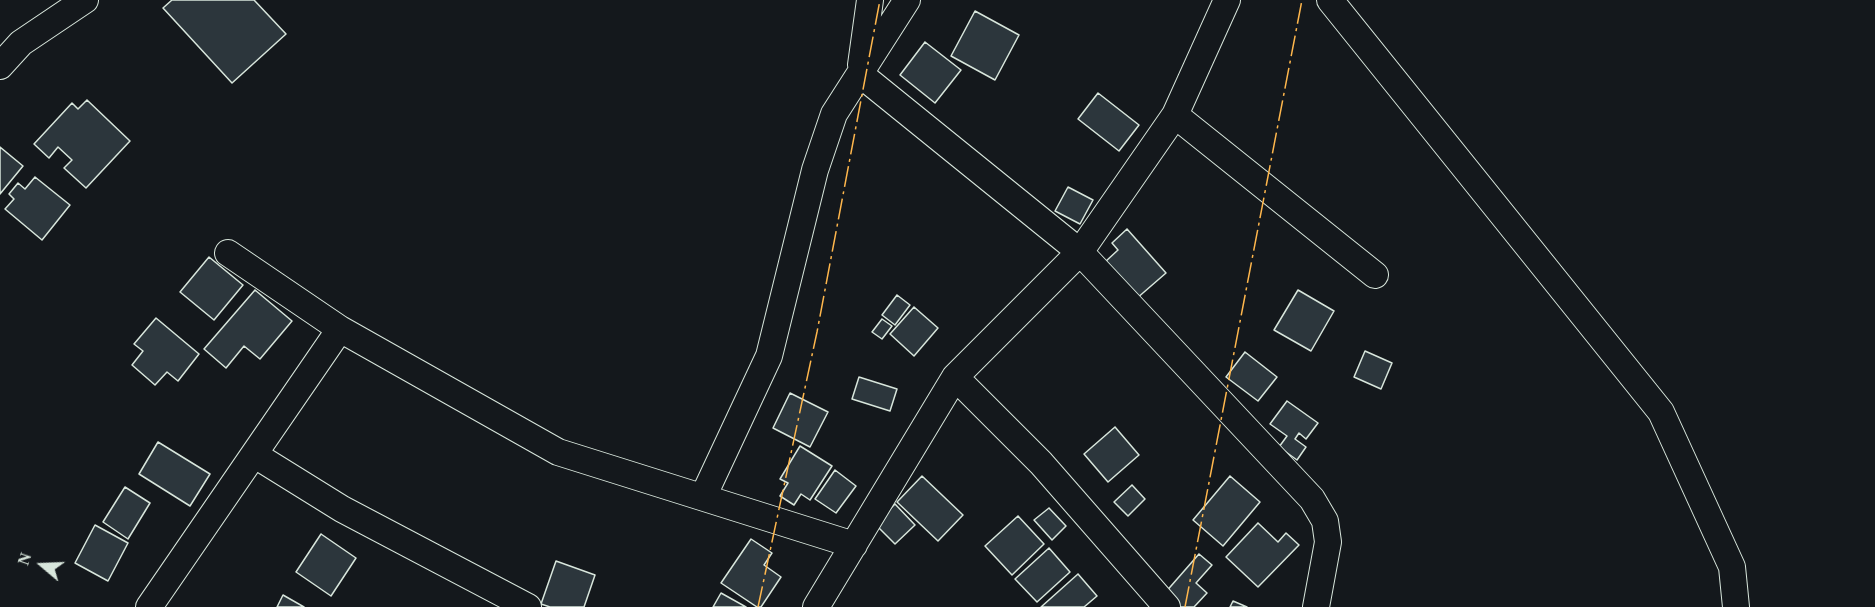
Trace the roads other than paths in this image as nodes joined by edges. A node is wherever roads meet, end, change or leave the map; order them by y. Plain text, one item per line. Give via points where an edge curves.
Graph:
1 (85, 0) edge
2 (870, 0) edge
3 (907, 0) edge
4 (1227, 0) edge
5 (1330, 0) edge
6 (0, 66) edge
7 (860, 74) junction
8 (1174, 115) junction
9 (1080, 252) junction
10 (228, 253) dead end
11 (1375, 275) dead end
12 (340, 329) junction
13 (955, 377) junction
14 (255, 455) junction
15 (703, 497) junction
16 (854, 545) junction
17 (149, 607) edge
18 (528, 607) edge
19 (816, 607) edge
20 (1167, 607) edge
21 (1316, 607) edge
22 (1736, 607) edge

1 - 6 street via 21,44
2 - 7 street
3 - 7 street
4 - 8 street
5 - 22 street via 1661,411 1732,567
7 - 9 street
7 - 15 street via 834,114 815,170 769,356
8 - 9 street
8 - 11 street
9 - 13 street
9 - 21 street via 1312,498 1325,521 1328,542
10 - 12 street
12 - 14 street
12 - 15 street via 558,452
13 - 16 street
13 - 20 street via 1041,463
14 - 17 street
14 - 18 street via 342,509
15 - 16 street
16 - 19 street

